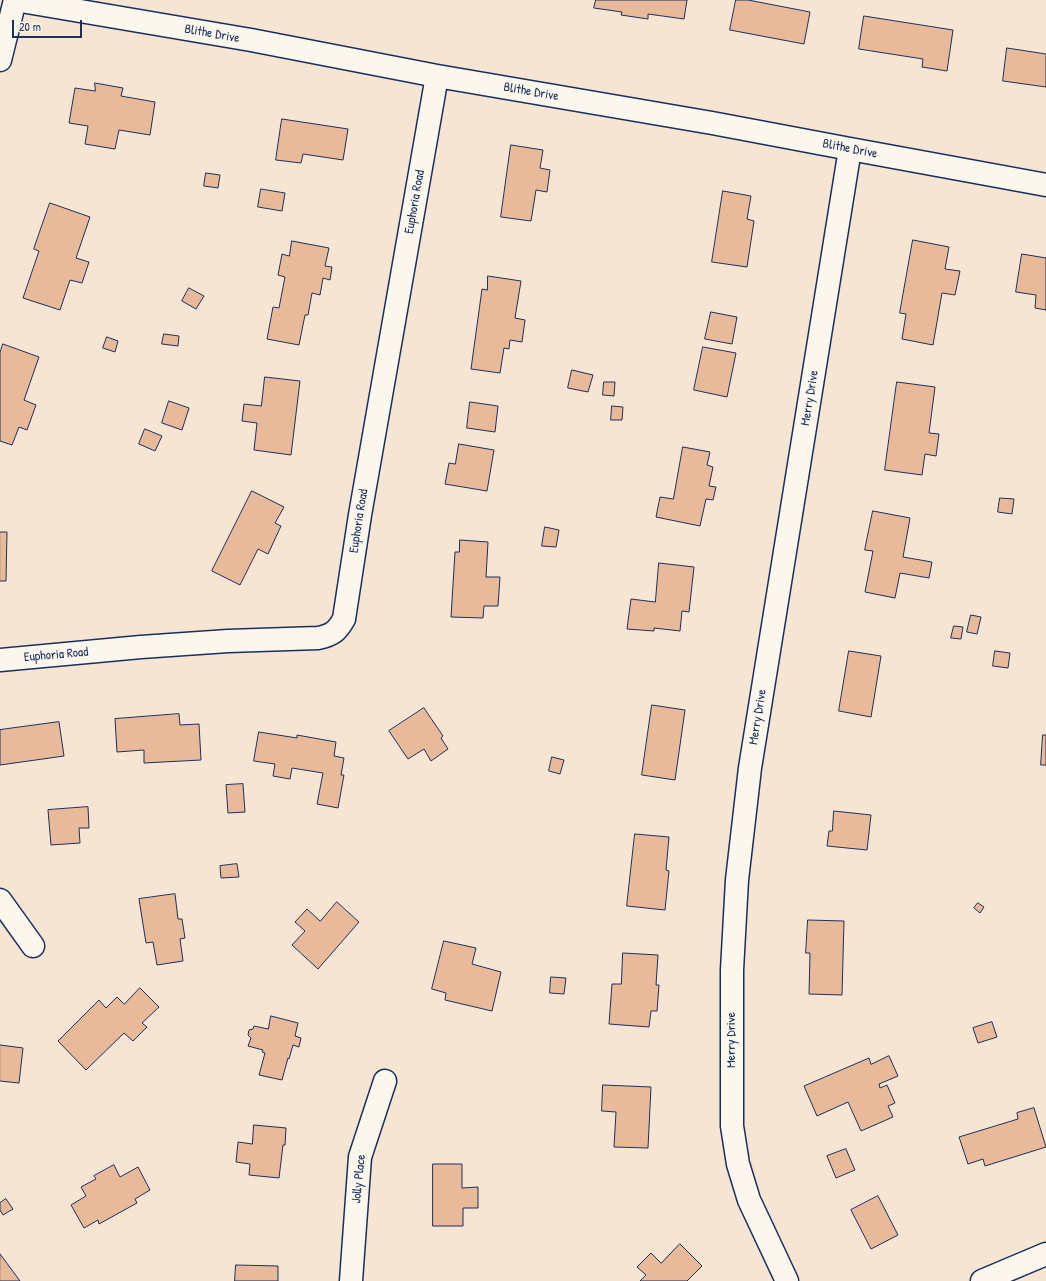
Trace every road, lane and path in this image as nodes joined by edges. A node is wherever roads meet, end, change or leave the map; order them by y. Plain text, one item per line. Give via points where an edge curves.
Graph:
1 (15, 0) edge
2 (0, 60) edge
3 (437, 76) junction
4 (850, 149) junction
5 (1046, 185) edge
6 (0, 660) edge
7 (0, 900) edge
8 (33, 946) dead end
9 (385, 1081) dead end
10 (1046, 1254) edge
11 (351, 1281) edge
12 (787, 1281) edge
13 (982, 1281) edge

1 - 2 street
1 - 3 street, Blithe Drive via 243,39
3 - 4 street, Blithe Drive via 712,122
3 - 6 street, Euphoria Road via 344,618 338,629 328,636 318,638 228,640
4 - 5 street, Blithe Drive
4 - 12 street, Merry Drive via 750,768 737,880 732,970 732,1126 738,1164 749,1200
7 - 8 street
9 - 11 street, Jolly Place via 360,1157
10 - 13 street

